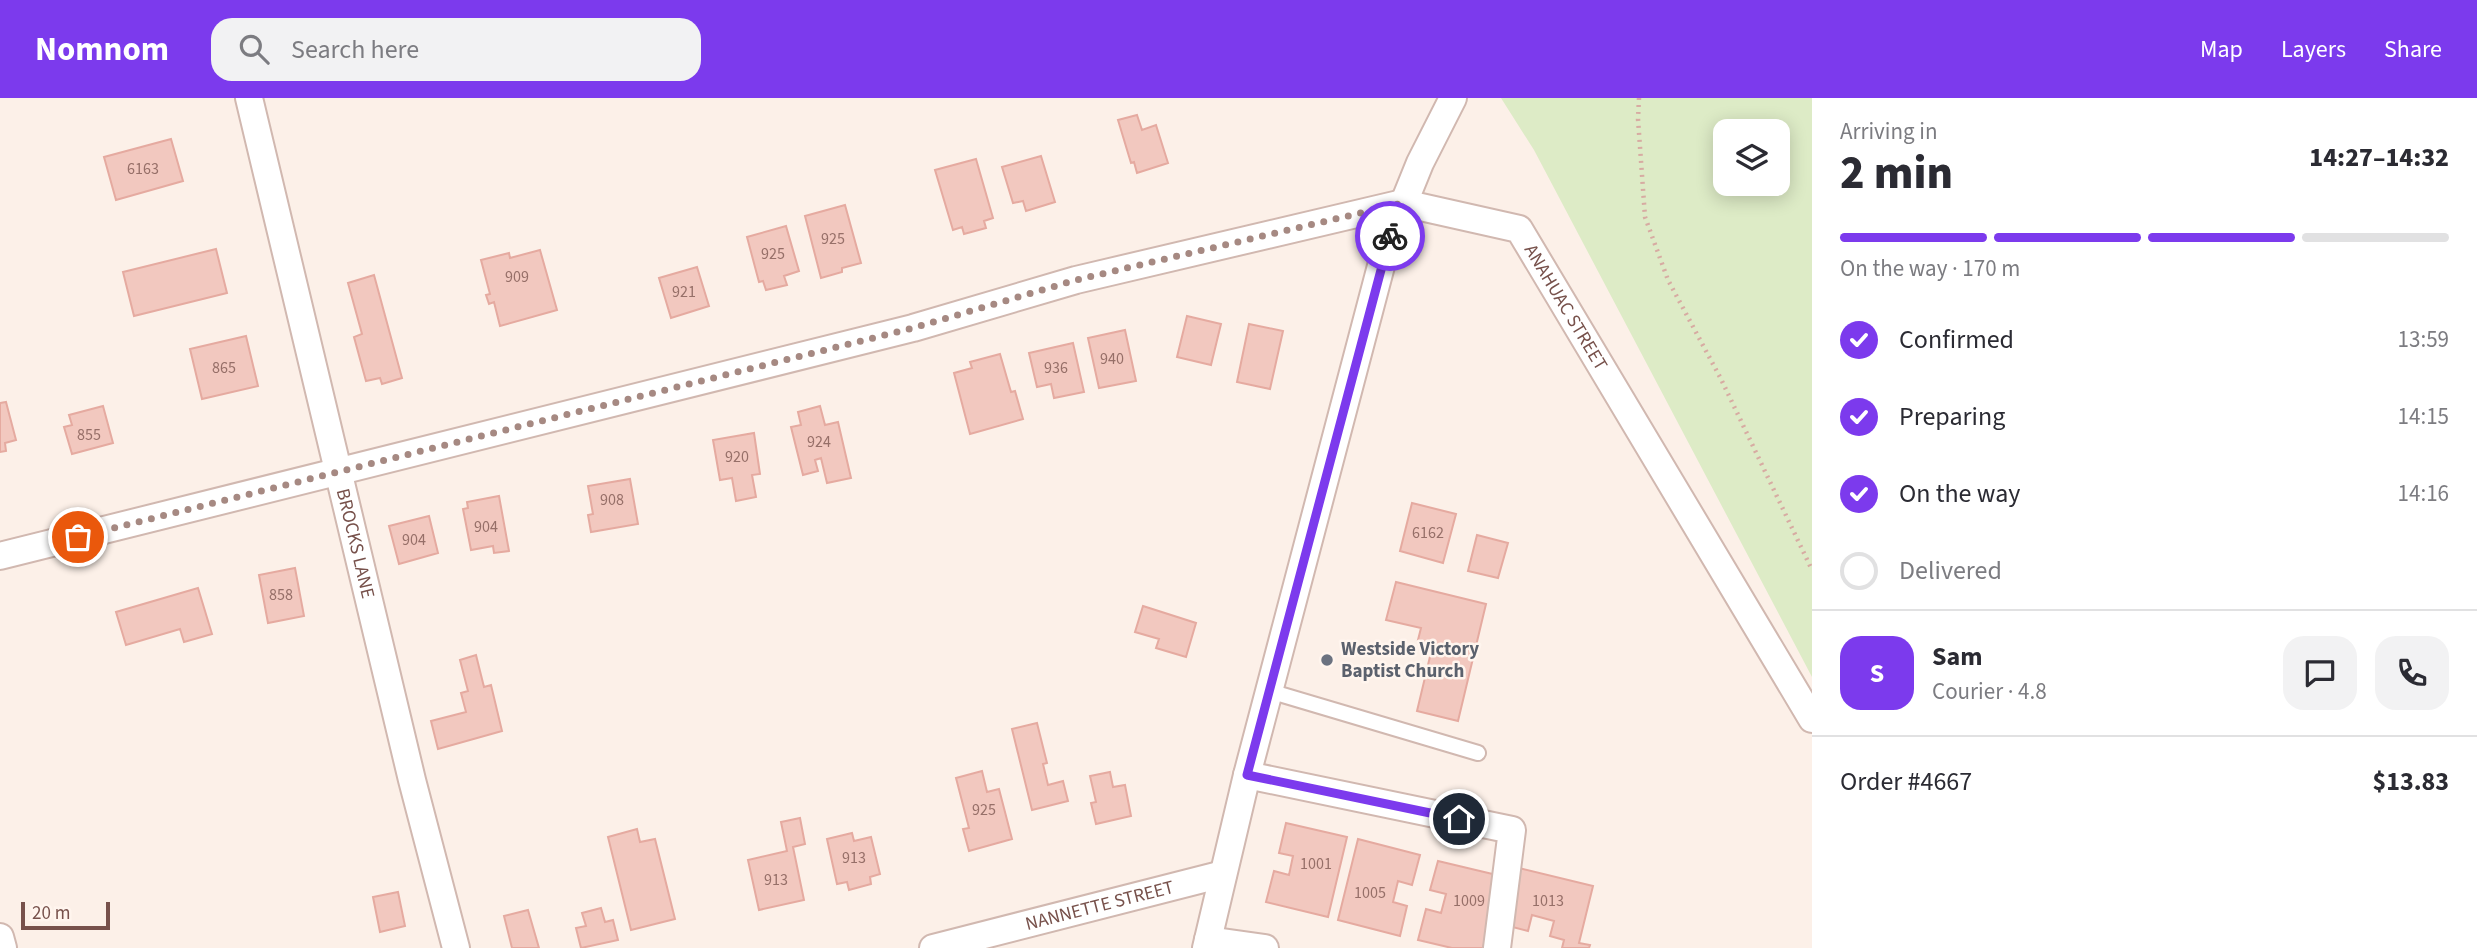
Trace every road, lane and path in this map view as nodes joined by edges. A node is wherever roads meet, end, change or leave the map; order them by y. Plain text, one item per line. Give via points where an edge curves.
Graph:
1 (249, 98) edge
2 (1453, 98) edge
3 (1639, 98) edge
4 (1403, 203) junction
5 (338, 471) junction
6 (0, 556) edge
7 (1812, 570) edge
8 (1269, 691) junction
9 (1812, 719) edge
10 (1478, 753) dead end
11 (1247, 775) junction
12 (1223, 874) junction
13 (0, 937) edge
14 (1207, 944) edge
15 (3, 948) edge
16 (456, 948) edge
17 (933, 948) edge
18 (1265, 948) edge
19 (1497, 948) edge

1 - 5 street, BROCKS LANE
2 - 4 street
3 - 7 path via 1645,217 1668,280
4 - 5 street, ANAHUAC STREET via 1076,280 913,328
4 - 8 street via 1386,247
4 - 9 street, ANAHUAC STREET via 1519,229
5 - 6 street, ANAHUAC STREET
5 - 16 street, BROCKS LANE
8 - 10 lane
8 - 11 street
11 - 12 street
11 - 19 street via 1512,830
12 - 14 street
12 - 17 street, NANNETTE STREET
13 - 15 street
14 - 18 street

